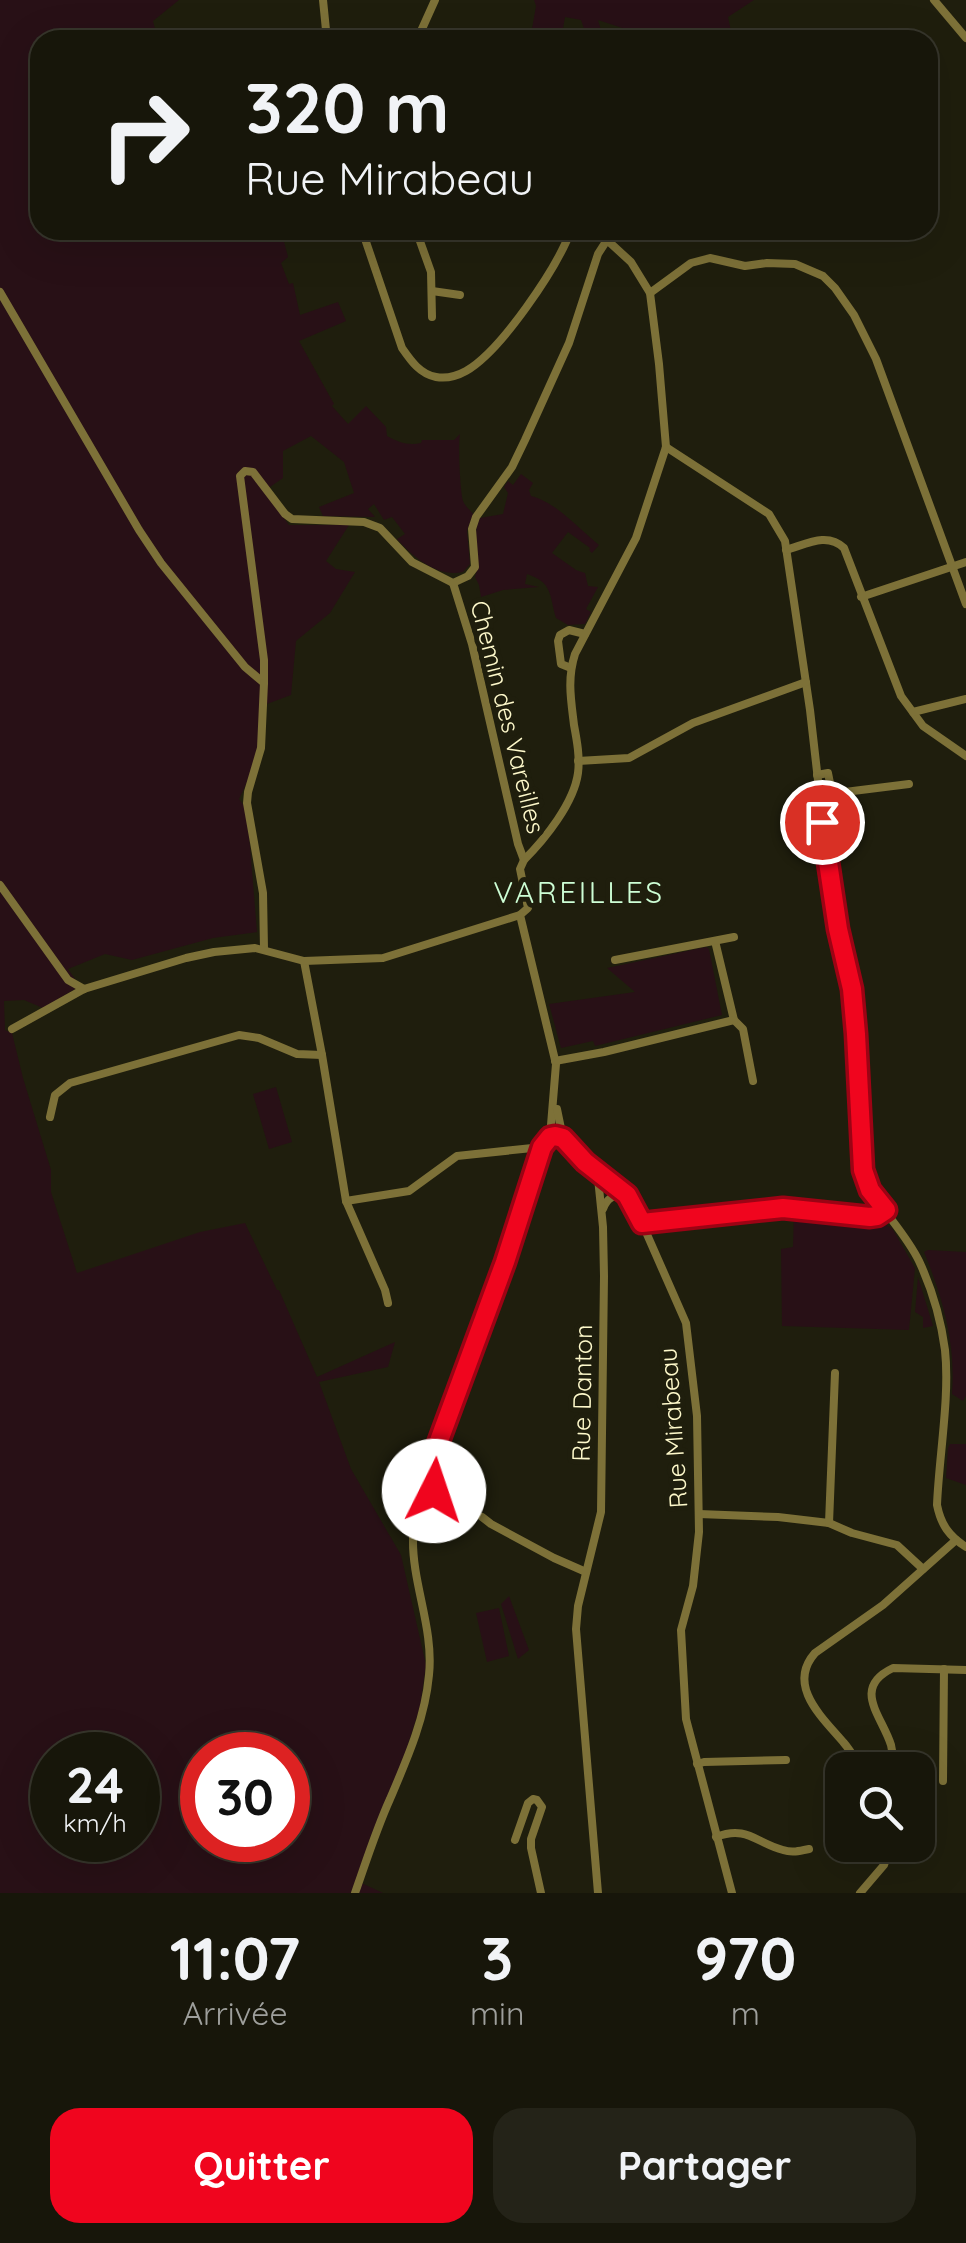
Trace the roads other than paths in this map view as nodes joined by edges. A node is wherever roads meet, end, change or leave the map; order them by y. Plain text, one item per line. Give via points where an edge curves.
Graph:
1 (323, 0) edge
2 (420, 0) edge
3 (934, 0) edge
4 (433, 4) edge
5 (326, 30) edge
6 (422, 30) edge
7 (966, 38) edge
8 (365, 240) edge
9 (420, 240) edge
10 (568, 240) edge
11 (608, 240) joint
12 (432, 290) junction
13 (0, 292) edge
14 (650, 293) junction
15 (460, 295) dead end
16 (432, 317) dead end
17 (666, 447) junction
18 (786, 550) junction
19 (966, 562) edge
20 (954, 567) junction
21 (453, 583) junction
22 (862, 597) junction
23 (966, 604) edge
24 (585, 634) junction
25 (570, 668) junction
26 (806, 682) junction
27 (264, 683) junction
28 (966, 699) edge
29 (913, 712) junction
30 (966, 756) edge
31 (578, 762) junction
32 (817, 774) junction
33 (908, 784) dead end
34 (524, 860) junction
35 (0, 885) edge
36 (520, 916) junction
37 (734, 937) dead end
38 (715, 941) junction
39 (264, 949) junction
40 (614, 960) dead end
41 (304, 961) junction
42 (84, 989) junction
43 (734, 1020) junction
44 (12, 1028) dead end
45 (322, 1056) junction
46 (555, 1061) junction
47 (754, 1081) dead end
48 (50, 1117) dead end
49 (556, 1137) junction
50 (542, 1147) junction
51 (600, 1173) junction
52 (627, 1195) junction
53 (346, 1201) junction
54 (886, 1210) junction
55 (602, 1213) junction
56 (642, 1223) junction
57 (388, 1303) dead end
58 (835, 1373) dead end
59 (429, 1480) junction
60 (419, 1500) junction
61 (478, 1507) dead end
62 (699, 1514) junction
63 (482, 1517) dead end
64 (829, 1524) junction
65 (956, 1540) junction
66 (966, 1547) edge
67 (923, 1570) junction
68 (586, 1572) junction
69 (944, 1669) junction
70 (966, 1670) edge
71 (852, 1752) edge
72 (891, 1752) edge
73 (786, 1760) dead end
74 (697, 1764) junction
75 (943, 1781) dead end
76 (716, 1837) junction
77 (515, 1840) dead end
78 (809, 1848) dead end
79 (885, 1862) edge
80 (355, 1893) edge
81 (542, 1893) edge
82 (598, 1893) edge
83 (732, 1893) edge
84 (860, 1893) edge

1 - 5 street
2 - 4 street
3 - 7 street
4 - 6 street
8 - 10 street via 402,348 413,364 438,378 470,369 502,337
9 - 12 street
11 - 14 street
11 - 21 street via 525,440 476,517 475,567
12 - 15 street
12 - 16 street
13 - 27 street via 161,563
14 - 17 street
14 - 20 street via 691,263 710,258 745,266 794,264 823,276 854,314 876,359
17 - 18 street via 769,514
17 - 24 street via 636,538
18 - 22 street via 836,541
18 - 26 street
19 - 20 street
20 - 22 street
20 - 23 street
21 - 27 street via 412,562 374,524 288,517 257,475 246,471 240,482
21 - 34 street, Chemin des Vareilles
22 - 29 street
24 - 25 street
24 - 25 street via 560,635 561,664
25 - 31 street
26 - 31 street via 694,722 628,758
26 - 32 street
27 - 39 street via 261,748 247,803 263,893
28 - 29 street
29 - 30 street
31 - 34 street via 568,799
32 - 33 street via 828,773 837,792
32 - 54 street via 852,989 863,1170
34 - 36 street, Chemin des Vareilles via 528,908
35 - 42 street via 68,980
36 - 41 street via 392,956
36 - 46 street, Chemin des Vareilles
37 - 38 street
38 - 40 street
38 - 43 street
39 - 41 street
39 - 42 street via 186,958
41 - 45 street
42 - 44 street
43 - 46 street
43 - 47 street
45 - 48 street via 239,1035 70,1082 55,1095
45 - 53 street
46 - 49 street, Chemin des Vareilles
49 - 50 street
49 - 51 street, Rue Mirabeau
50 - 53 street via 457,1156 409,1191
50 - 59 street
51 - 52 street, Rue Mirabeau
51 - 55 street, Rue Danton
52 - 55 street via 612,1197
52 - 56 street, Rue Mirabeau
53 - 57 street
54 - 56 street via 870,1217 783,1208
54 - 65 street via 936,1305 946,1354 937,1504
55 - 68 street, Rue Danton via 600,1512
56 - 62 street, Rue Mirabeau via 686,1324
58 - 64 street
59 - 60 street via 432,1494
59 - 60 street via 416,1477 409,1486
59 - 61 street via 460,1491
60 - 80 street via 412,1534 430,1646 426,1694 407,1763
62 - 64 street
62 - 74 street, Rue Mirabeau via 682,1630 686,1719
63 - 68 street
64 - 67 street via 898,1546
65 - 66 street
65 - 67 street
67 - 71 street via 815,1653 806,1668 811,1704
68 - 82 street, Rue Danton via 576,1629
69 - 70 street
69 - 72 street via 893,1668 875,1682 871,1701
69 - 75 street
73 - 74 street
74 - 76 street, Rue Mirabeau
76 - 78 street via 746,1833 780,1850
76 - 83 street, Rue Mirabeau
77 - 81 street via 528,1803 537,1800 542,1807 531,1848
79 - 84 street

